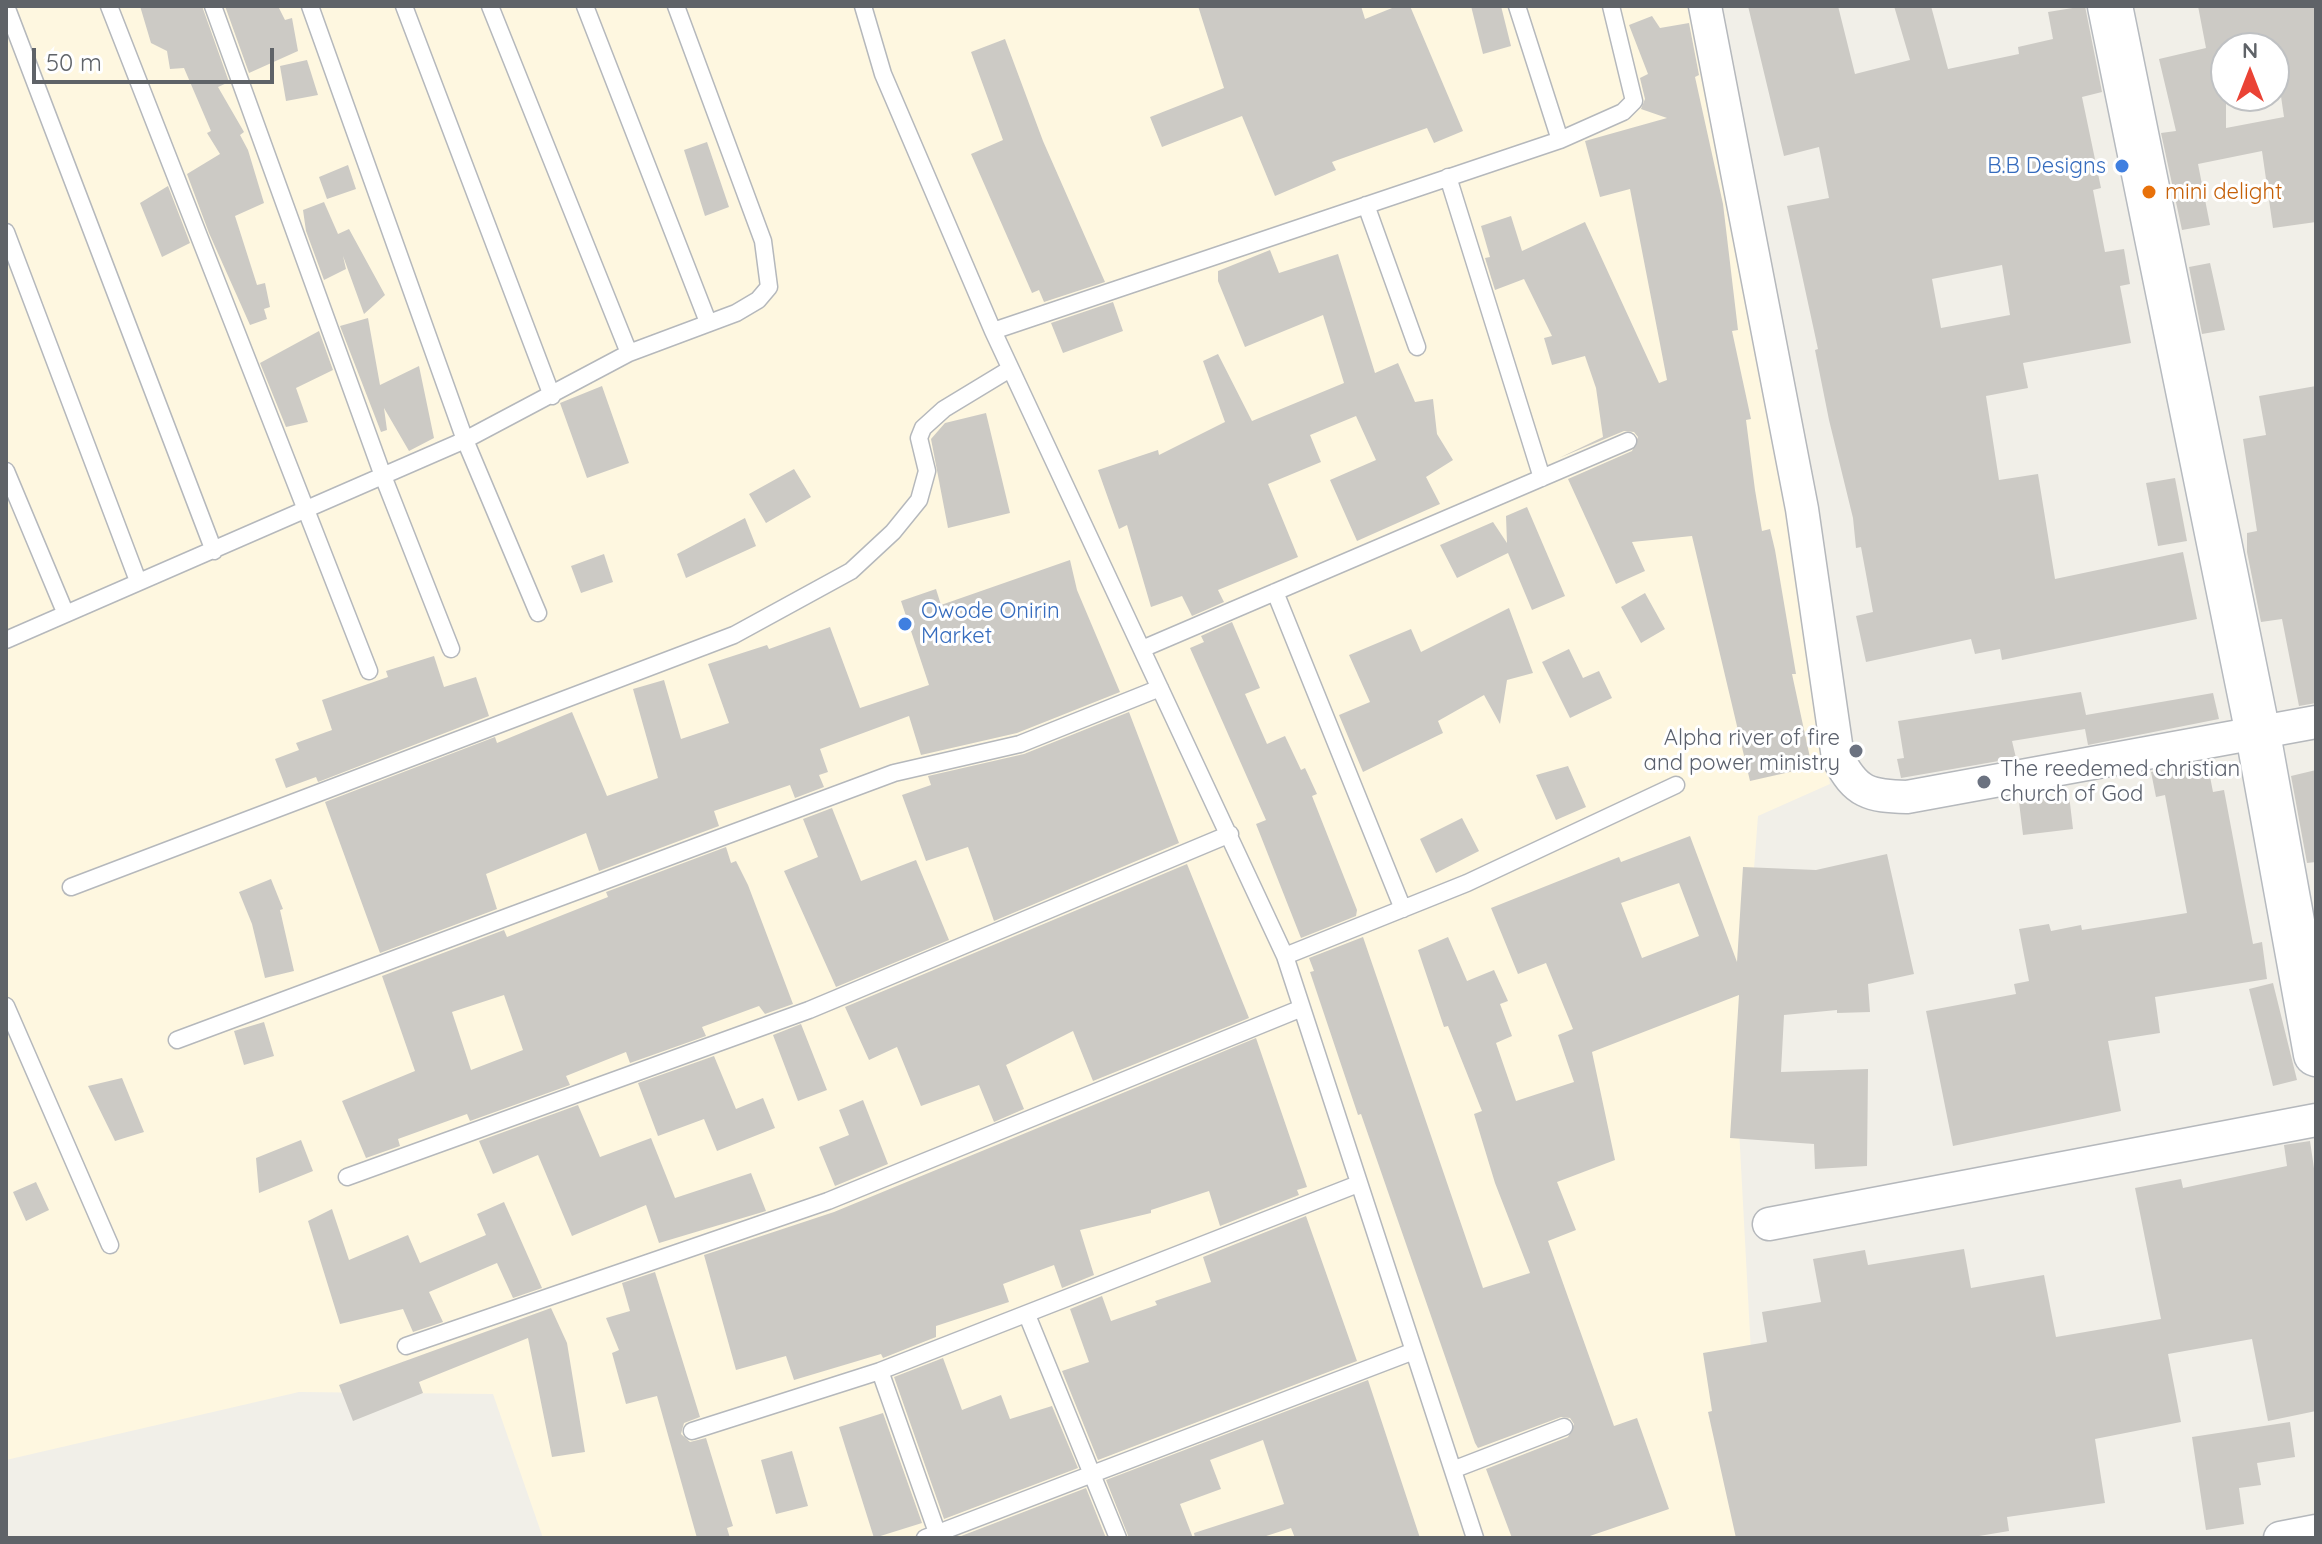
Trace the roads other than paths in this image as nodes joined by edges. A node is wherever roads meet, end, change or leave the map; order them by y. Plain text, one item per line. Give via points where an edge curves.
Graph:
1 (6, 6) edge
2 (109, 6) edge
3 (213, 6) edge
4 (310, 6) edge
5 (404, 6) edge
6 (490, 6) edge
7 (585, 6) edge
8 (676, 6) edge
9 (865, 6) edge
10 (1517, 6) edge
11 (1611, 6) edge
12 (1705, 6) edge
13 (2110, 6) edge
14 (1560, 140) junction
15 (1448, 177) junction
16 (1366, 205) junction
17 (6, 232) edge
18 (708, 322) junction
19 (993, 331) junction
20 (1417, 347) dead end
21 (629, 353) junction
22 (1010, 369) junction
23 (552, 396) junction
24 (465, 440) junction
25 (1628, 441) dead end
26 (6, 471) edge
27 (383, 476) junction
28 (1542, 478) junction
29 (305, 511) junction
30 (214, 551) junction
31 (138, 581) junction
32 (1275, 592) junction
33 (65, 612) junction
34 (538, 613) dead end
35 (6, 640) edge
36 (451, 649) dead end
37 (1142, 649) junction
38 (369, 671) dead end
39 (1160, 688) junction
40 (2316, 722) edge
41 (2258, 734) junction
42 (1676, 785) dead end
43 (1230, 834) junction
44 (71, 887) dead end
45 (1403, 909) junction
46 (1285, 956) junction
47 (6, 1006) edge
48 (1302, 1008) junction
49 (177, 1040) dead end
50 (2316, 1054) edge
51 (2316, 1120) edge
52 (347, 1177) dead end
53 (1358, 1184) junction
54 (1769, 1224) dead end
55 (110, 1245) dead end
56 (1027, 1315) junction
57 (406, 1346) dead end
58 (1414, 1351) junction
59 (880, 1371) junction
60 (1564, 1427) dead end
61 (692, 1431) dead end
62 (1455, 1469) junction
63 (1092, 1473) junction
64 (2316, 1531) edge
65 (934, 1536) edge
66 (1118, 1538) edge
67 (1475, 1538) edge
68 (2280, 1538) edge

1 - 30 lane
2 - 29 lane
3 - 27 lane
4 - 24 lane
5 - 23 lane
6 - 21 lane
7 - 18 lane
8 - 18 lane via 763,241 768,276 769,287 758,300
9 - 19 lane via 883,74
10 - 14 lane
11 - 14 lane via 1634,101 1623,112
12 - 41 street via 1802,509 1838,758 1849,780 1863,791 1907,797
13 - 41 street
14 - 15 lane
15 - 16 lane
15 - 28 lane
16 - 19 lane
16 - 20 lane
17 - 31 lane
18 - 21 lane
19 - 22 lane
21 - 23 lane
22 - 37 lane
22 - 44 lane via 923,428 919,438 927,471 919,500 851,571 734,635
23 - 24 lane
24 - 27 lane
24 - 34 lane
25 - 28 lane
26 - 33 lane
27 - 29 lane
27 - 36 lane
28 - 32 lane
29 - 30 lane
29 - 38 lane
30 - 31 lane
31 - 33 lane
32 - 37 lane
32 - 45 lane
33 - 35 lane
37 - 39 lane
39 - 43 lane
39 - 49 lane via 1020,744 894,773
40 - 41 street
41 - 50 street
42 - 45 lane
43 - 46 lane
43 - 52 lane via 809,1010
45 - 46 lane
46 - 48 lane
47 - 55 lane
48 - 53 lane
48 - 57 lane via 828,1201
51 - 54 street
53 - 56 lane
53 - 58 lane
56 - 59 lane
56 - 63 lane
58 - 62 lane
58 - 63 lane
59 - 61 lane
59 - 65 lane
60 - 62 lane
62 - 67 lane
63 - 65 lane
63 - 66 lane
64 - 68 street

